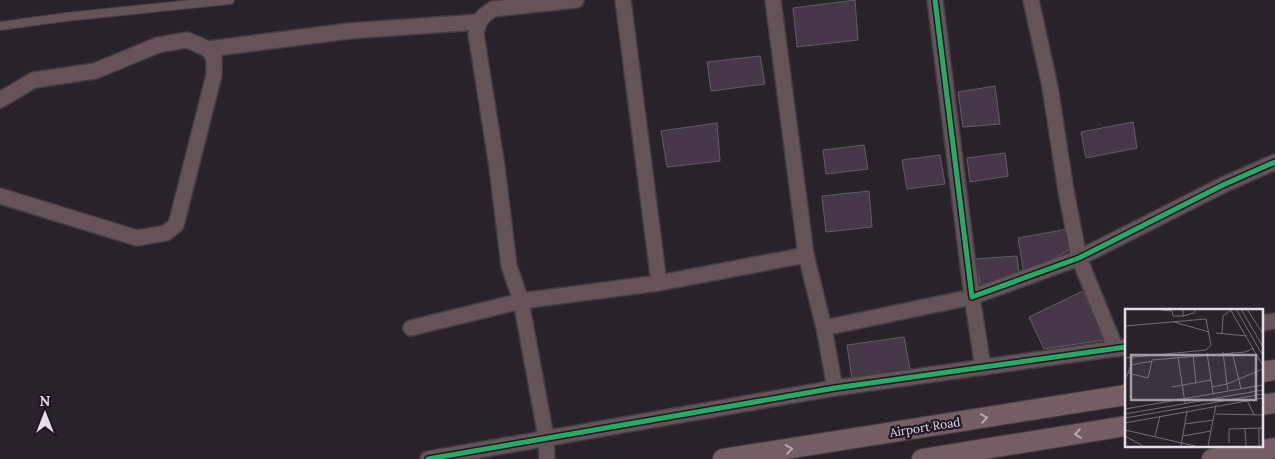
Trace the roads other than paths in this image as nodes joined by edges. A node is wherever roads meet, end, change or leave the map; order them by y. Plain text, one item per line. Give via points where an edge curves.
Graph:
1 (230, 0) edge
2 (576, 0) edge
3 (623, 0) edge
4 (773, 0) edge
5 (934, 0) edge
6 (1031, 0) edge
7 (478, 22) junction
8 (0, 26) edge
9 (208, 48) junction
10 (0, 100) edge
11 (1275, 162) edge
12 (0, 196) edge
13 (806, 254) junction
14 (1079, 258) junction
15 (659, 283) junction
16 (972, 297) junction
17 (521, 301) junction
18 (1275, 321) edge
19 (1262, 323) edge
20 (411, 328) dead end
21 (824, 328) junction
22 (1121, 348) edge
23 (983, 367) junction
24 (1275, 370) edge
25 (1262, 372) edge
26 (835, 388) junction
27 (1125, 395) edge
28 (1275, 402) edge
29 (1262, 405) edge
30 (1125, 426) edge
31 (546, 437) junction
32 (1275, 448) edge
33 (428, 459) edge
34 (547, 459) edge
35 (723, 459) edge
36 (922, 459) edge
37 (1212, 459) edge

1 - 8 lane
2 - 7 street via 493,9
3 - 15 street
4 - 13 street
5 - 16 street
6 - 14 street via 1050,87
7 - 9 street via 349,31
7 - 17 street via 476,34 509,266
9 - 10 street via 187,40 158,45 94,71 34,80
9 - 12 street via 214,58 214,75 176,225 166,233 137,238
11 - 14 street
13 - 15 street
13 - 21 street
14 - 16 street
14 - 22 street
15 - 17 street
16 - 21 street
16 - 23 street
17 - 20 street
17 - 31 street
18 - 19 street
21 - 26 street
22 - 23 street
23 - 26 street
24 - 25 street
26 - 31 street
35 -> 27 street, Airport Road
28 - 29 street
30 -> 36 street
31 - 33 street
31 - 34 street
32 - 37 street

